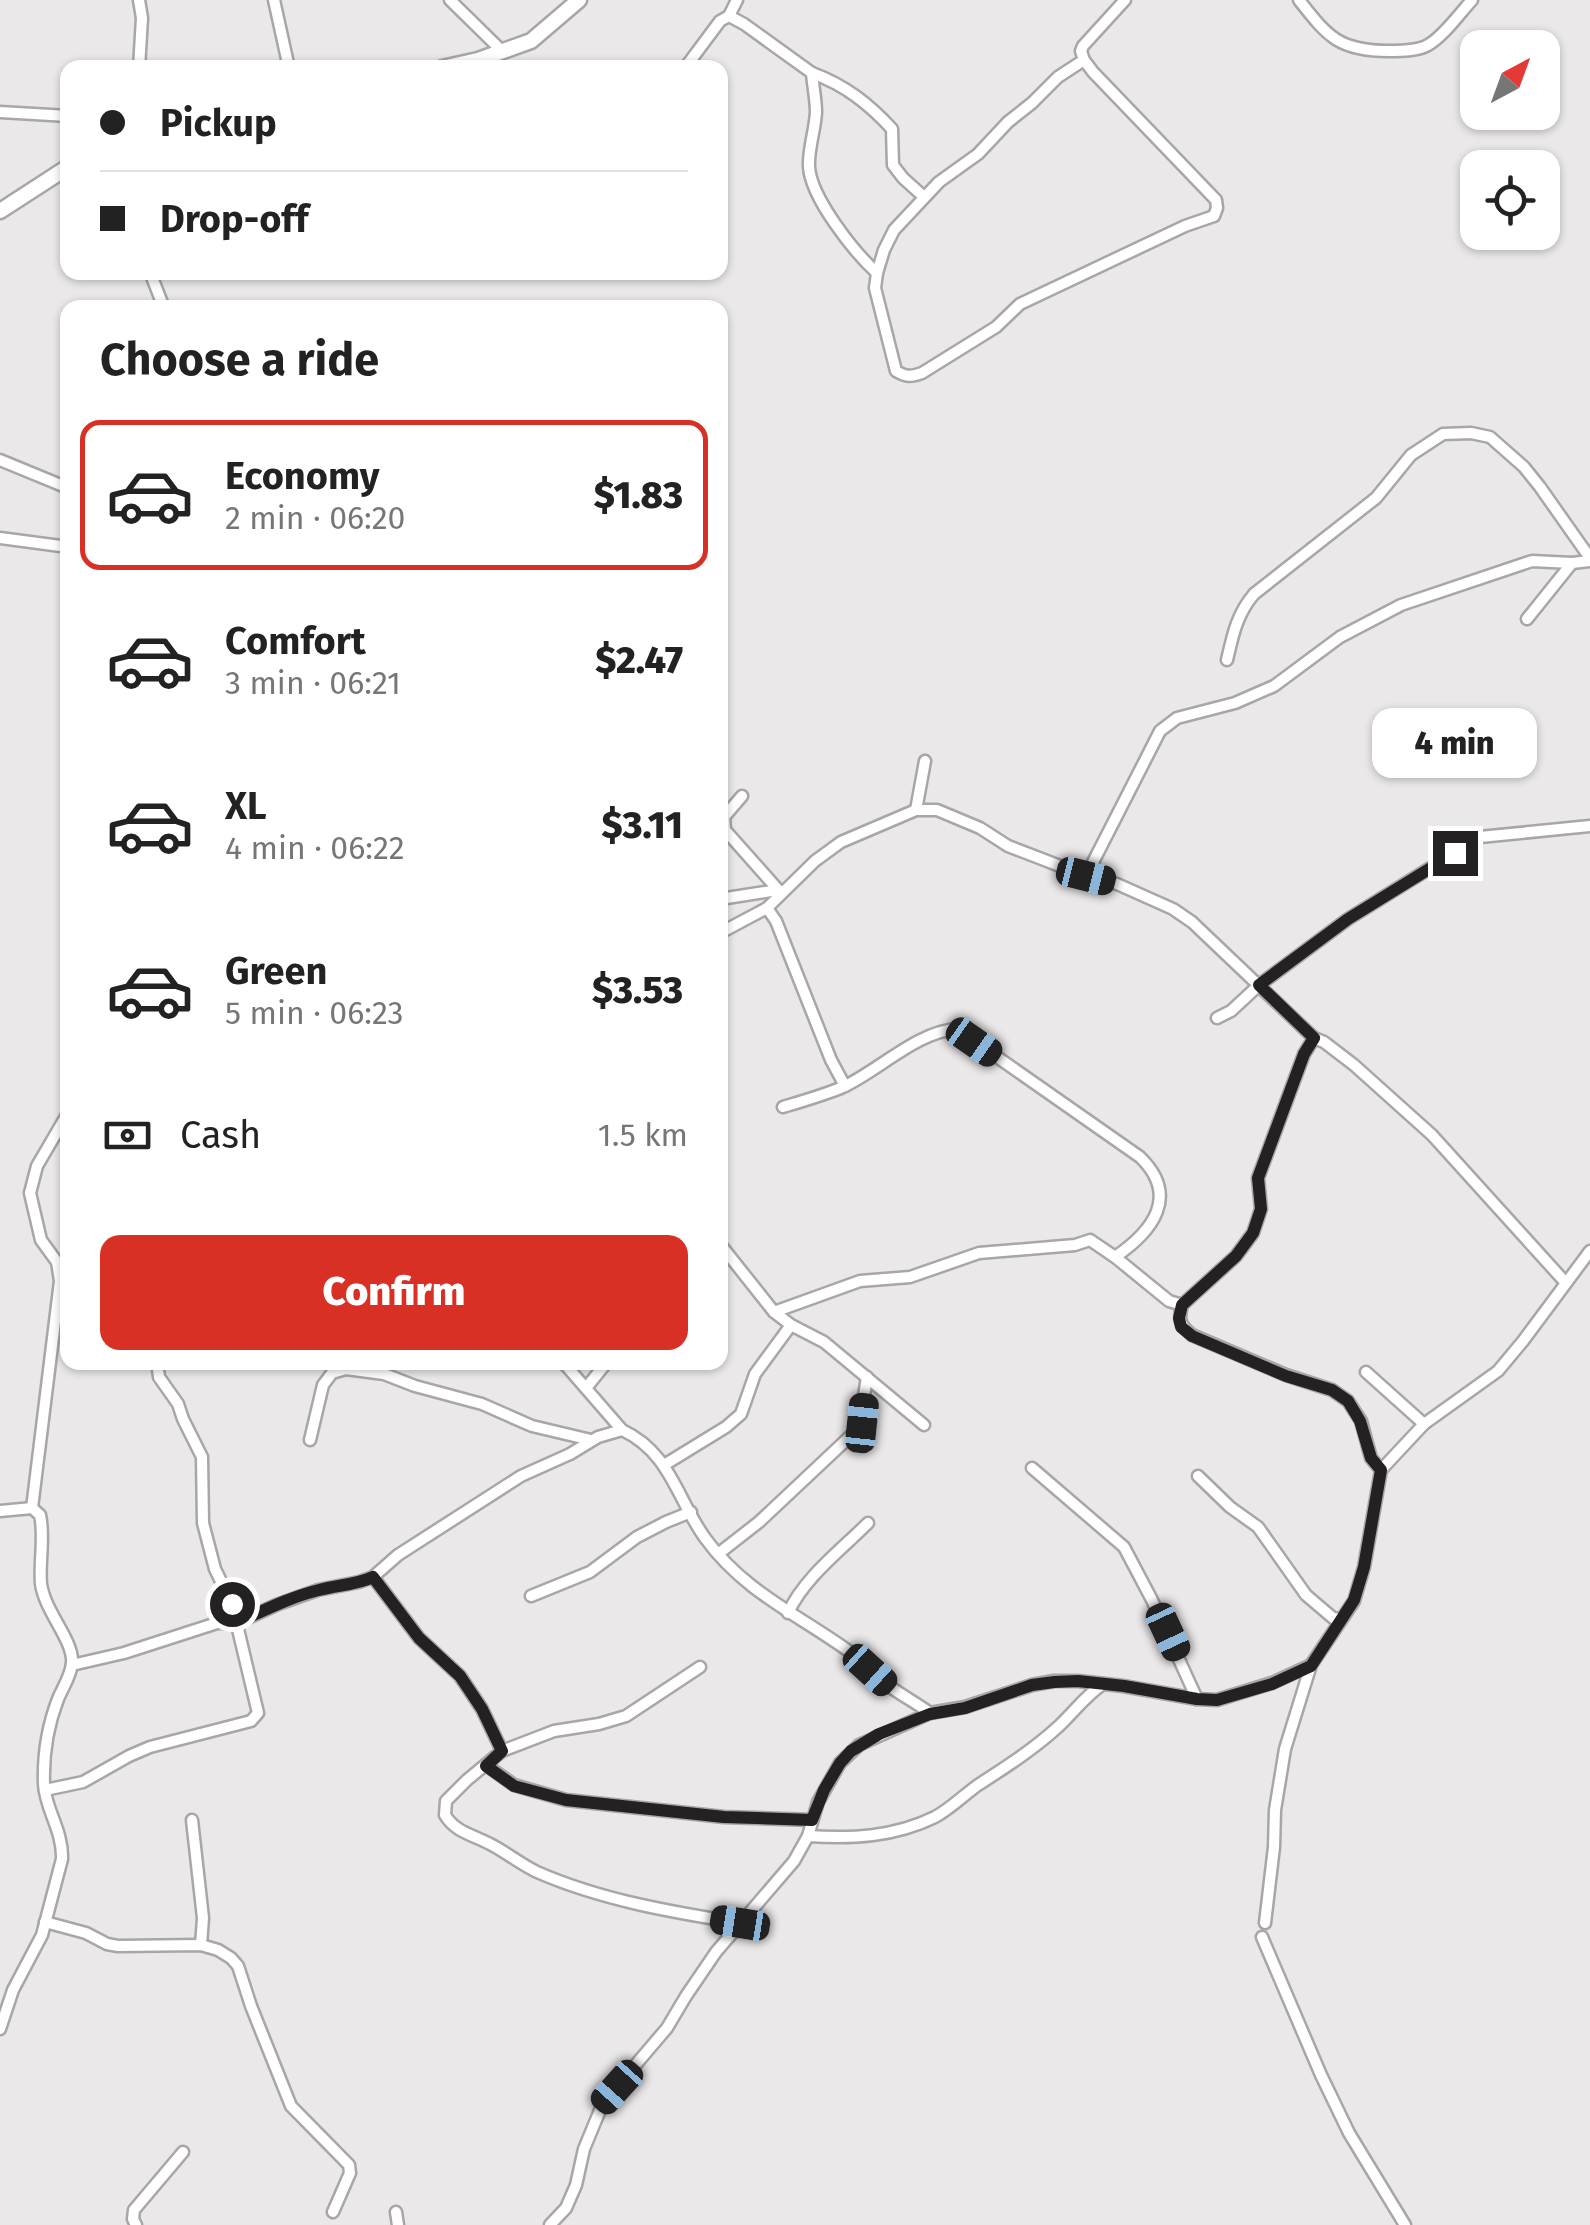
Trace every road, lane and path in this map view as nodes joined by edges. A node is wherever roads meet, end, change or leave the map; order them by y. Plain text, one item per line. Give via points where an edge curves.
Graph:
1 (138, 0) edge
2 (274, 0) edge
3 (450, 0) edge
4 (579, 0) edge
5 (737, 0) edge
6 (1125, 0) edge
7 (1299, 0) edge
8 (1472, 0) edge
9 (729, 16) junction
10 (502, 52) junction
11 (139, 60) edge
12 (287, 60) edge
13 (472, 60) edge
14 (691, 60) edge
15 (1084, 60) junction
16 (812, 73) junction
17 (0, 112) edge
18 (60, 116) edge
19 (60, 175) edge
20 (924, 197) junction
21 (0, 211) edge
22 (876, 272) junction
23 (0, 460) edge
24 (60, 485) edge
25 (0, 538) edge
26 (60, 546) edge
27 (1590, 560) edge
28 (1572, 563) junction
29 (1527, 619) dead end
30 (1227, 660) dead end
31 (924, 761) dead end
32 (742, 796) dead end
33 (916, 810) junction
34 (728, 812) edge
35 (1590, 826) edge
36 (728, 833) edge
37 (1086, 876) junction
38 (779, 892) junction
39 (728, 898) edge
40 (767, 908) junction
41 (728, 929) edge
42 (1259, 985) junction
43 (1217, 1018) dead end
44 (1314, 1038) junction
45 (845, 1086) junction
46 (783, 1107) dead end
47 (60, 1126) edge
48 (1590, 1251) edge
49 (728, 1254) edge
50 (1115, 1257) junction
51 (60, 1276) edge
52 (1565, 1282) junction
53 (1182, 1305) junction
54 (60, 1312) edge
55 (774, 1312) junction
56 (790, 1325) junction
57 (158, 1370) edge
58 (342, 1370) edge
59 (354, 1370) edge
60 (570, 1370) edge
61 (601, 1370) edge
62 (1366, 1372) dead end
63 (866, 1378) junction
64 (586, 1388) junction
65 (1424, 1424) junction
66 (924, 1425) dead end
67 (622, 1430) junction
68 (310, 1440) dead end
69 (592, 1440) junction
70 (664, 1466) junction
71 (1032, 1468) dead end
72 (1381, 1470) junction
73 (1198, 1476) dead end
74 (32, 1508) junction
75 (0, 1511) edge
76 (691, 1512) junction
77 (868, 1523) dead end
78 (718, 1554) junction
79 (373, 1577) junction
80 (530, 1596) dead end
81 (788, 1613) junction
82 (1341, 1619) junction
83 (236, 1623) junction
84 (72, 1665) junction
85 (1311, 1666) junction
86 (700, 1667) dead end
87 (1104, 1684) junction
88 (1197, 1699) junction
89 (930, 1714) junction
90 (502, 1751) junction
91 (486, 1766) junction
92 (45, 1790) junction
93 (192, 1820) dead end
94 (812, 1820) junction
95 (808, 1836) junction
96 (45, 1922) junction
97 (740, 1923) junction
98 (1265, 1924) dead end
99 (1262, 1937) dead end
100 (201, 1945) junction
101 (0, 2029) edge
102 (183, 2152) dead end
103 (333, 2212) dead end
104 (396, 2212) dead end
105 (136, 2225) edge
106 (398, 2225) edge
107 (550, 2225) edge
108 (1405, 2225) edge

1 - 11 street
2 - 12 street
3 - 10 street
4 - 10 street via 531,40
5 - 9 street
6 - 15 street via 1084,46
7 - 8 street via 1340,44 1394,51 1425,47
9 - 14 street
9 - 16 street
10 - 13 street
15 - 20 street
15 - 22 street via 1216,200 1214,216 1020,304 996,327 912,377 896,371
16 - 20 street via 874,109 892,129 893,165
16 - 22 street via 816,114 809,169 844,237
17 - 18 street
19 - 21 street
20 - 22 street via 894,230
23 - 24 street
25 - 26 street
27 - 28 street
27 - 30 street via 1524,467 1490,437 1443,434 1411,455 1376,498 1254,594 1236,621
28 - 29 street
28 - 37 street via 1532,561 1401,604 1274,686 1177,718 1160,731
31 - 33 street
32 - 34 street
33 - 37 street via 937,810
33 - 38 street via 841,842
35 - 42 street via 1480,837 1348,919
36 - 38 street
37 - 42 street via 1173,909
38 - 39 street
38 - 40 street
40 - 41 street
40 - 45 street
42 - 43 street
42 - 44 street
44 - 52 street via 1354,1064 1432,1134
44 - 53 street via 1258,1178 1261,1209 1253,1233
45 - 46 street
45 - 50 street via 945,1030 962,1032 1149,1166 1162,1195 1156,1212 1133,1245
47 - 51 street via 30,1193 41,1240
48 - 52 street
49 - 55 street
50 - 53 street
50 - 55 street via 1090,1240 979,1253 910,1277 860,1281
52 - 65 street via 1498,1370
53 - 72 street via 1181,1327 1192,1336 1348,1401
54 - 74 street
55 - 56 street
56 - 63 street via 824,1342
56 - 70 street via 755,1374 741,1414
57 - 83 street via 202,1457 203,1523
58 - 68 street via 323,1385
59 - 69 street
60 - 64 street
61 - 64 street
62 - 65 street
63 - 66 street
63 - 78 street via 859,1428
64 - 67 street
65 - 72 street
67 - 69 street
67 - 70 street
69 - 79 street via 520,1476
70 - 76 street
71 - 88 street via 1124,1547
72 - 82 street via 1364,1567
73 - 82 street via 1258,1527 1306,1595
74 - 75 street
74 - 84 street via 41,1518 42,1586
76 - 78 street
76 - 80 street via 590,1572
77 - 81 street
78 - 81 street
79 - 83 street via 318,1590
79 - 90 street via 419,1638 460,1676
81 - 89 street
82 - 85 street
83 - 84 street
83 - 92 street via 258,1713 254,1719 150,1747 83,1782
84 - 92 street via 48,1737
85 - 88 street via 1230,1698
85 - 98 street via 1285,1749
86 - 90 street via 626,1716 554,1730
87 - 88 street
87 - 89 street via 1032,1685
87 - 95 street via 1022,1756 936,1816 868,1837
89 - 94 street via 851,1751
90 - 91 street
91 - 94 street via 514,1786 566,1800
91 - 97 street via 446,1801 445,1816 457,1829 576,1886
92 - 96 street via 62,1847
93 - 100 street
94 - 95 street
95 - 97 street via 782,1878
96 - 100 street via 118,1946
96 - 101 street
97 - 107 street via 667,2028 602,2103 576,2185
99 - 108 street via 1342,2118
100 - 103 street via 238,1966 291,2106 349,2165
102 - 105 street via 134,2210
104 - 106 street

